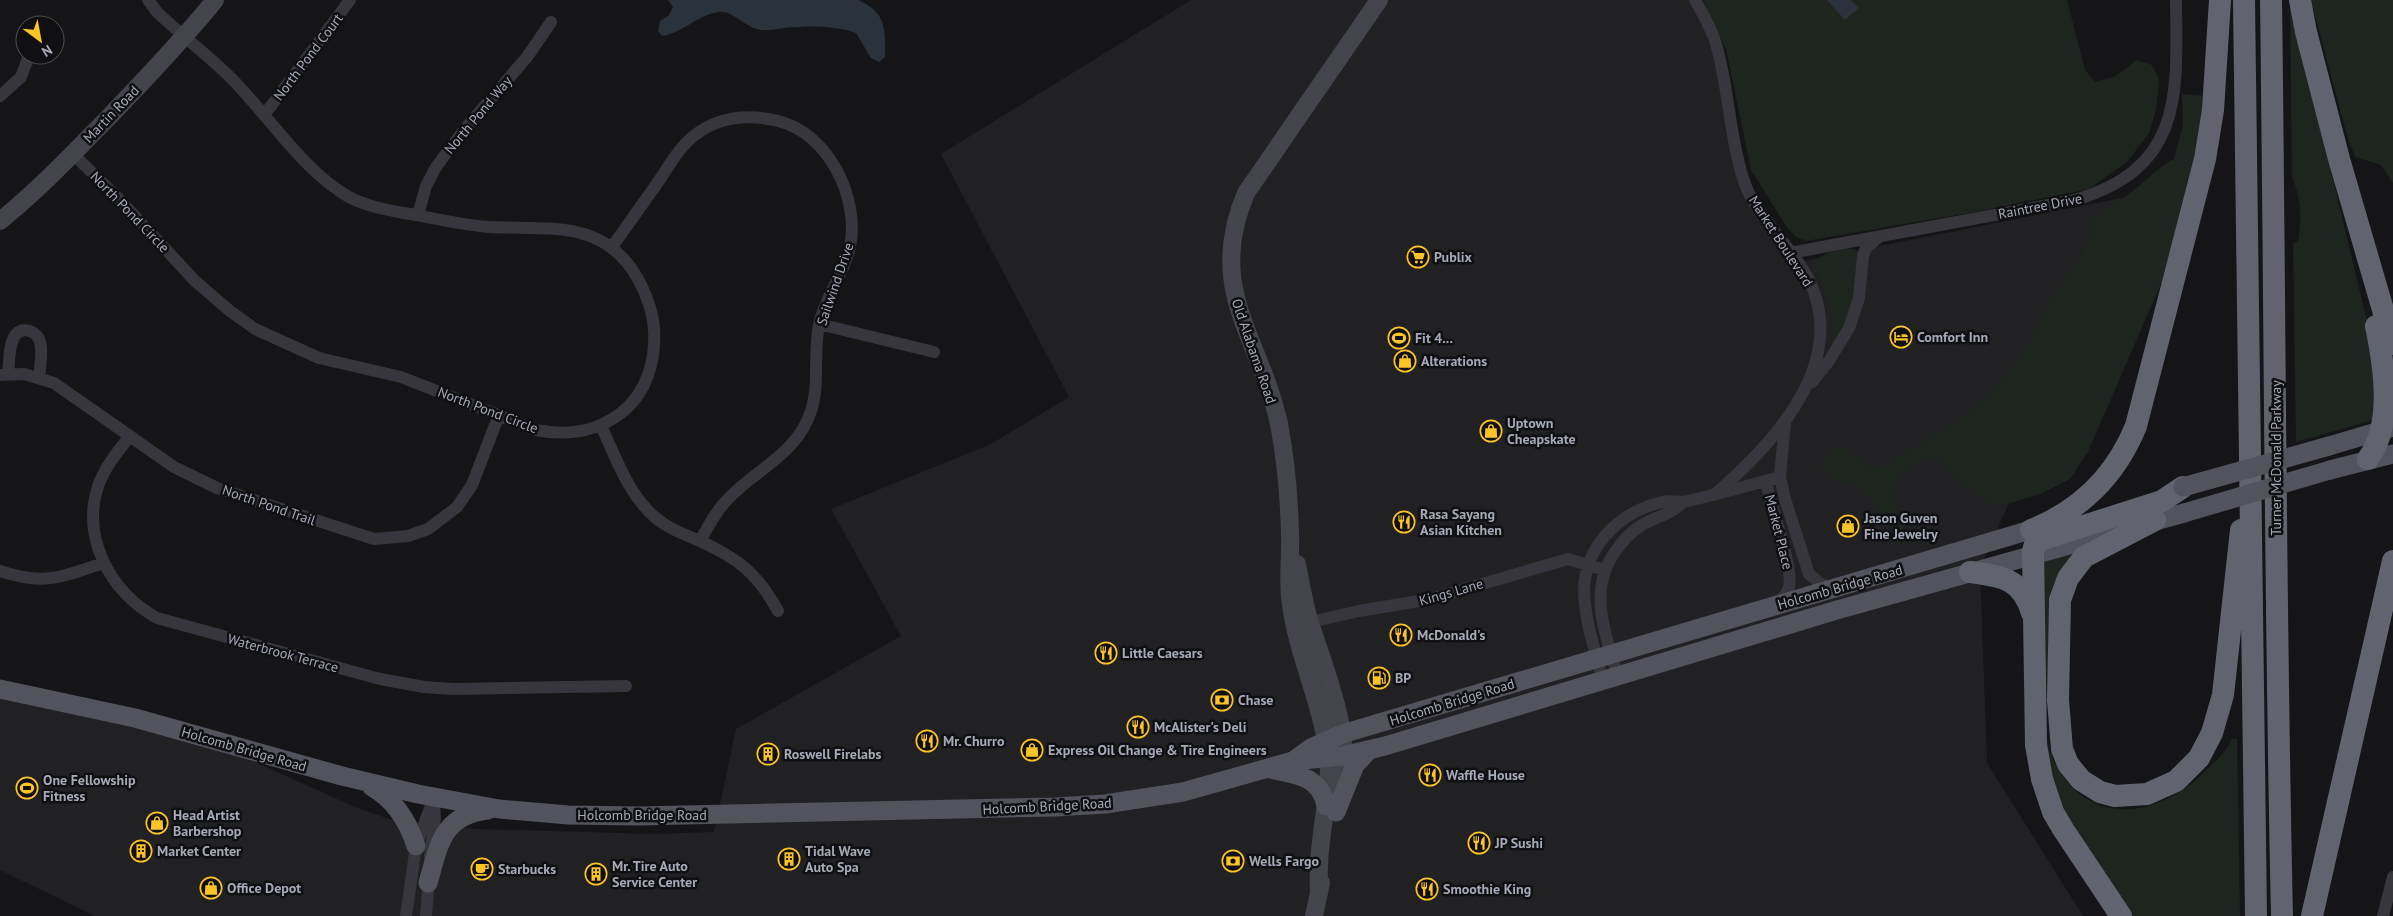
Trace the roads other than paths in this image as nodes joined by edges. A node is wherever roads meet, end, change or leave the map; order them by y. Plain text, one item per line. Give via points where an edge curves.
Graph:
1 (148, 0) edge
2 (214, 0) edge
3 (350, 0) edge
4 (1379, 0) edge
5 (1695, 0) edge
6 (2176, 0) edge
7 (2220, 0) edge
8 (2244, 0) edge
9 (2271, 0) edge
10 (2300, 0) edge
11 (551, 22) dead end
12 (185, 38) junction
13 (25, 65) edge
14 (0, 96) edge
15 (265, 114) junction
16 (73, 154) junction
17 (2339, 159) junction
18 (418, 216) junction
19 (0, 221) edge
20 (1881, 236) junction
21 (612, 247) junction
22 (1790, 253) junction
23 (819, 324) junction
24 (2393, 344) edge
25 (934, 352) dead end
26 (4, 374) edge
27 (39, 377) junction
28 (1802, 394) junction
29 (499, 416) junction
30 (1785, 422) junction
31 (601, 426) junction
32 (130, 436) junction
33 (2388, 437) edge
34 (2368, 460) joint
35 (1780, 477) junction
36 (1766, 481) junction
37 (2251, 485) junction
38 (2183, 486) junction
39 (1714, 495) junction
40 (1682, 503) junction
41 (2155, 520) junction
42 (2031, 530) junction
43 (700, 542) junction
44 (2032, 555) junction
45 (2393, 561) edge
46 (104, 562) junction
47 (1588, 563) junction
48 (1605, 570) junction
49 (0, 571) edge
50 (1970, 572) junction
51 (1834, 588) junction
52 (1772, 606) junction
53 (778, 611) dead end
54 (2034, 622) junction
55 (1302, 624) junction
56 (1604, 656) junction
57 (1610, 679) junction
58 (626, 686) dead end
59 (0, 689) edge
60 (1335, 747) junction
61 (1370, 750) junction
62 (1269, 769) junction
63 (359, 781) junction
64 (434, 797) junction
65 (499, 809) junction
66 (1331, 809) junction
67 (416, 846) junction
68 (2393, 877) edge
69 (428, 883) junction
70 (406, 916) edge
71 (426, 916) edge
72 (1314, 916) edge
73 (2121, 916) edge
74 (2256, 916) edge
75 (2282, 916) edge
76 (2312, 916) edge
77 (2383, 916) edge

1 - 12 street, North Pond Circle
2 - 12 street, Martin Road
3 - 15 street, North Pond Court
4 - 55 street, Old Alabama Road via 1246,193 1233,230 1230,250 1232,287 1242,323 1278,422 1290,534 1289,586
5 - 22 street, Market Boulevard via 1716,42 1743,179 1760,215
6 - 20 street, Raintree Drive via 2177,74 2173,108 2158,143 2132,172 2109,187 2075,200
7 - 42 highway via 2213,110 2205,159 2136,426 2121,457 2092,492 2068,511
8 - 37 highway, Turner McDonald Parkway
9 - 75 highway, Turner McDonald Parkway via 2277,436 2276,661
10 - 17 highway
11 - 18 street, North Pond Way via 527,57 436,167 426,186
12 - 15 street, North Pond Circle via 229,76
12 - 16 street, Martin Road
13 - 14 street via 20,77
15 - 18 street, North Pond Circle via 315,172 335,189 372,206
16 - 19 street, Martin Road
16 - 29 street, North Pond Circle via 196,281 256,329 319,358 401,377
17 - 24 highway
17 - 33 highway via 2390,393 2393,414
18 - 21 street, North Pond Circle via 487,226 570,229
20 - 22 street, Raintree Drive
20 - 28 street via 1866,248 1863,256 1859,298 1850,328
21 - 23 street, Sailwind Drive via 678,153 696,134 716,123 738,117 760,116 782,122 805,134 824,152 844,186 851,210 850,250 828,296
21 - 31 street, North Pond Circle via 629,264 643,289 654,324 655,347 650,372 640,393 622,412
22 - 28 street, Market Boulevard via 1808,279 1820,324 1818,351
23 - 25 street
23 - 43 street, Sailwind Drive via 815,397 805,426 786,450 726,501
26 - 27 street, North Pond Trail
26 - 27 street via 13,338 19,332 29,331 37,335 41,344
27 - 32 street, North Pond Trail via 67,390
28 - 30 street, Market Boulevard
29 - 31 street, North Pond Circle via 554,433 578,432
29 - 32 street, North Pond Trail via 472,485 457,507 428,529 390,539 359,536 217,488 174,467
30 - 35 street, Market Boulevard
30 - 39 street, Market Boulevard via 1745,468
31 - 43 street via 629,484 643,505 667,526
32 - 46 street, Waterbrook Terrace via 106,468 96,496 94,527
33 - 34 highway
33 - 38 main road, Holcomb Bridge Road, bridge via 2329,446
34 - 41 main road, Holcomb Bridge Road, bridge
35 - 36 street, Market Boulevard
35 - 51 street, Market Place via 1805,567 1814,580
36 - 39 street, Market Boulevard
36 - 52 street, Market Place via 1790,579 1784,596
37 - 41 highway via 2237,552 2223,695 2212,733 2199,758 2176,781 2147,794 2115,796 2100,792 2081,780 2068,764 2062,749 2058,700 2060,600 2071,573 2084,557
37 - 74 highway, Turner McDonald Parkway
38 - 42 main road, Holcomb Bridge Road
38 - 44 highway via 2162,501 2041,540 2034,546
39 - 40 street, Market Boulevard
40 - 47 street, Market Boulevard via 1664,501 1629,515 1605,536
40 - 48 street, Market Boulevard via 1672,512 1633,531
41 - 44 main road, Holcomb Bridge Road
42 - 51 main road, Holcomb Bridge Road
43 - 53 street via 736,560 764,586
44 - 50 main road, Holcomb Bridge Road
44 - 54 highway
45 - 76 highway
46 - 49 street via 47,580
46 - 58 street, Waterbrook Terrace via 126,597 156,618 380,679 453,689
47 - 48 street, Kings Lane
47 - 55 street, Kings Lane via 1568,559 1414,603 1359,610
47 - 56 street, Market Boulevard via 1585,608
48 - 56 street, Market Boulevard via 1600,595
50 - 54 highway via 2000,576 2017,586 2028,601
50 - 57 main road, Holcomb Bridge Road
51 - 52 main road, Holcomb Bridge Road
52 - 56 main road, Holcomb Bridge Road
54 - 73 highway via 2036,745 2042,779 2053,812
55 - 60 street, Old Alabama Road via 1322,659
56 - 57 street, Market Boulevard
56 - 60 main road, Holcomb Bridge Road
57 - 61 main road, Holcomb Bridge Road
59 - 63 main road, Holcomb Bridge Road via 134,718
60 - 61 main road, Holcomb Bridge Road
60 - 62 main road, Holcomb Bridge Road
60 - 66 street, Old Alabama Road via 1329,778
61 - 66 main road via 1355,765
62 - 65 main road, Holcomb Bridge Road via 1163,796 1056,807 638,816 568,815
62 - 66 main road via 1313,781
63 - 64 main road, Holcomb Bridge Road
63 - 67 main road via 381,792 397,808
64 - 65 main road, Holcomb Bridge Road
64 - 67 street
64 - 69 street
65 - 69 main road via 471,812 442,836
66 - 72 street, Old Alabama Road via 1322,835 1319,893
67 - 70 street
68 - 77 street
69 - 71 street

